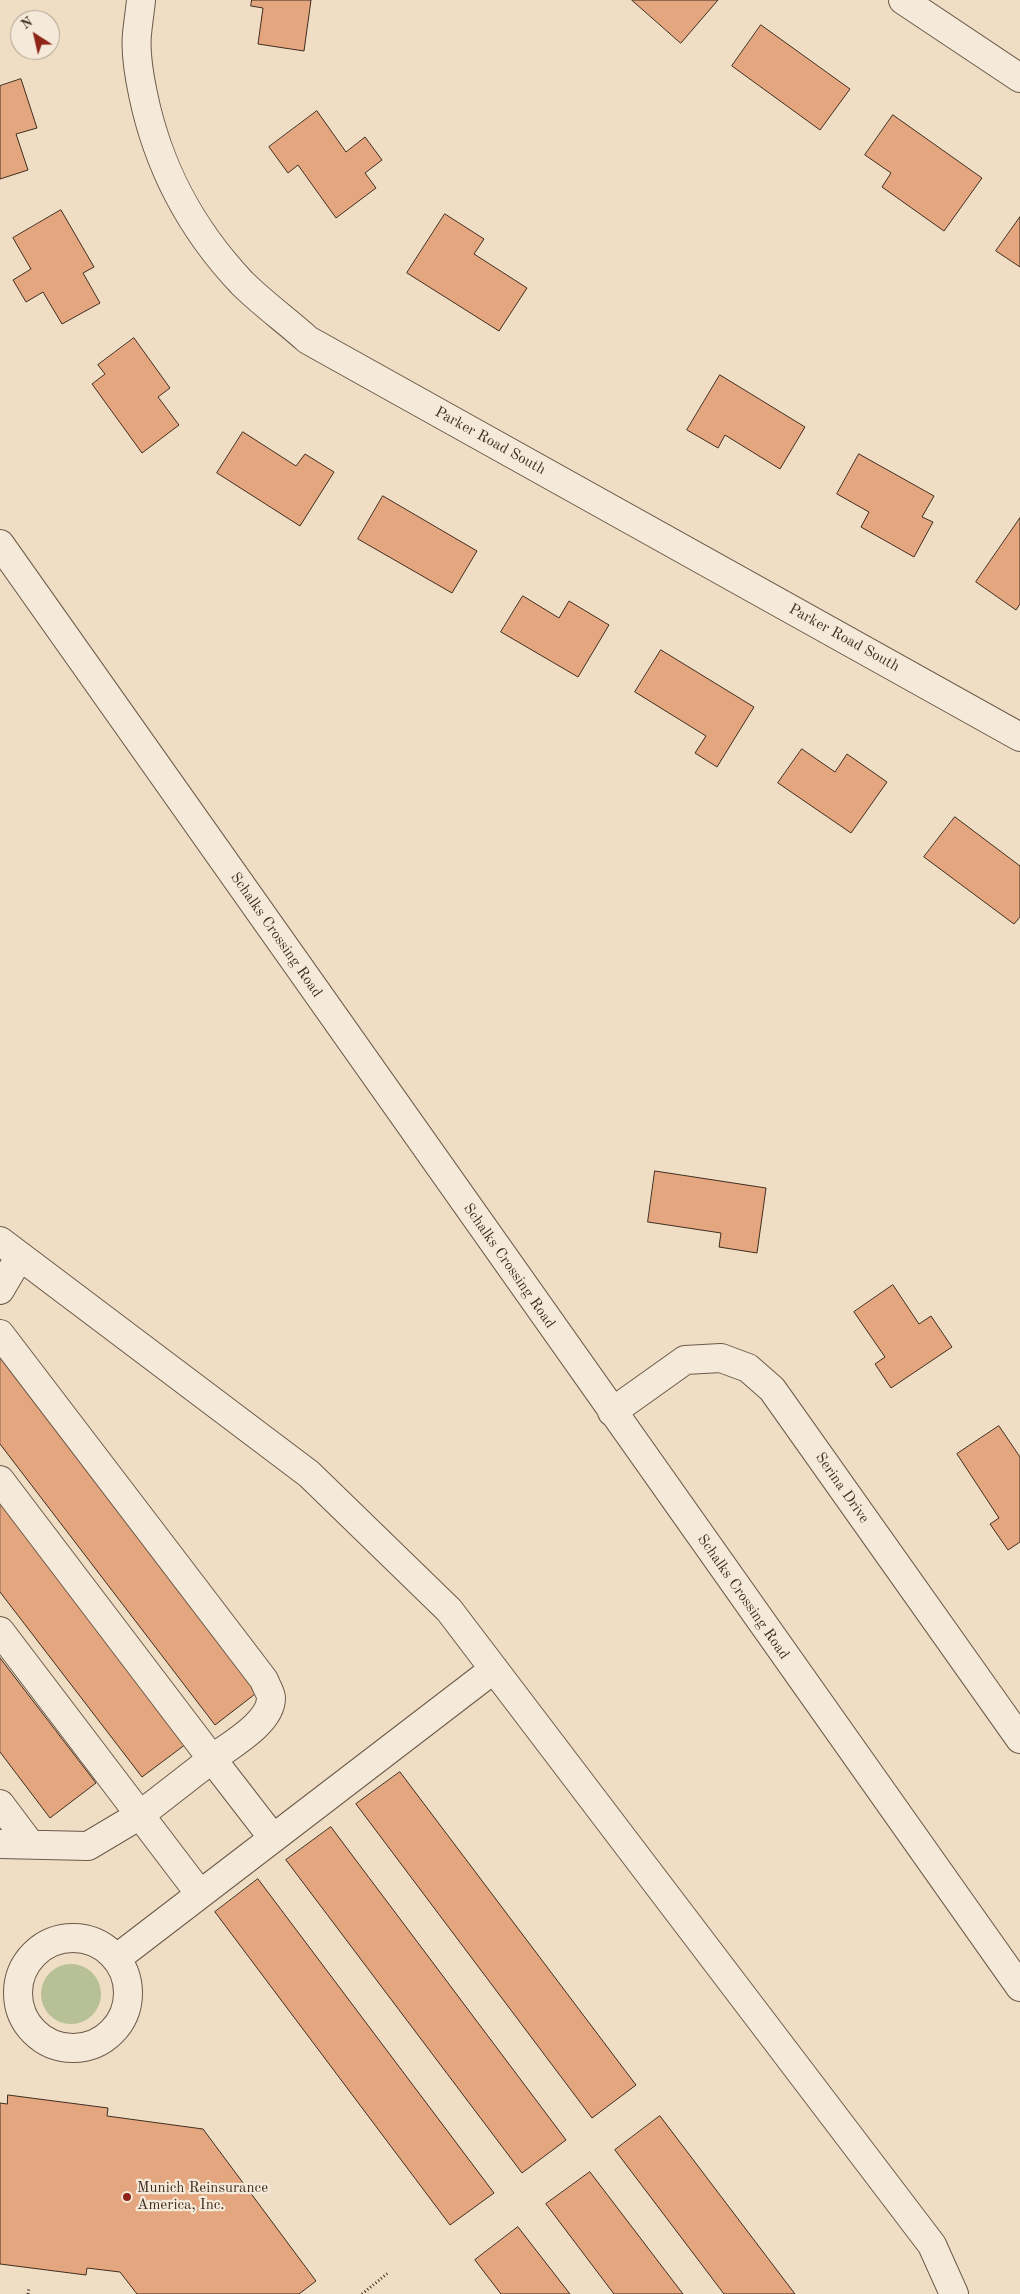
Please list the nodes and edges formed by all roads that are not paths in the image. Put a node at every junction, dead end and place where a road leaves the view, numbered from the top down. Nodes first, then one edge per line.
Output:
1 (142, 0) edge
2 (903, 0) edge
3 (1020, 78) edge
4 (0, 544) edge
5 (1020, 737) edge
6 (10, 1248) edge
7 (0, 1290) edge
8 (0, 1334) edge
9 (612, 1412) junction
10 (0, 1480) edge
11 (0, 1631) edge
12 (494, 1669) junction
13 (1020, 1739) edge
14 (212, 1759) junction
15 (0, 1804) edge
16 (140, 1815) junction
17 (273, 1838) junction
18 (0, 1844) edge
19 (30, 1844) junction
20 (200, 1894) junction
21 (117, 1958) junction
22 (1020, 1987) edge
23 (954, 2294) edge

1 - 5 street, Parker Road South
2 - 3 street
4 - 9 street, Schalks Crossing Road
6 - 7 street
6 - 12 street
8 - 14 street
9 - 13 street, Serina Drive
9 - 22 street, Schalks Crossing Road
10 - 14 street
11 - 16 street
12 - 17 street
12 - 23 street
14 - 16 street
14 - 17 street
15 - 19 street
16 - 19 street
16 - 20 street
17 - 20 street
18 - 19 street
20 - 21 street
21 - 21 street

